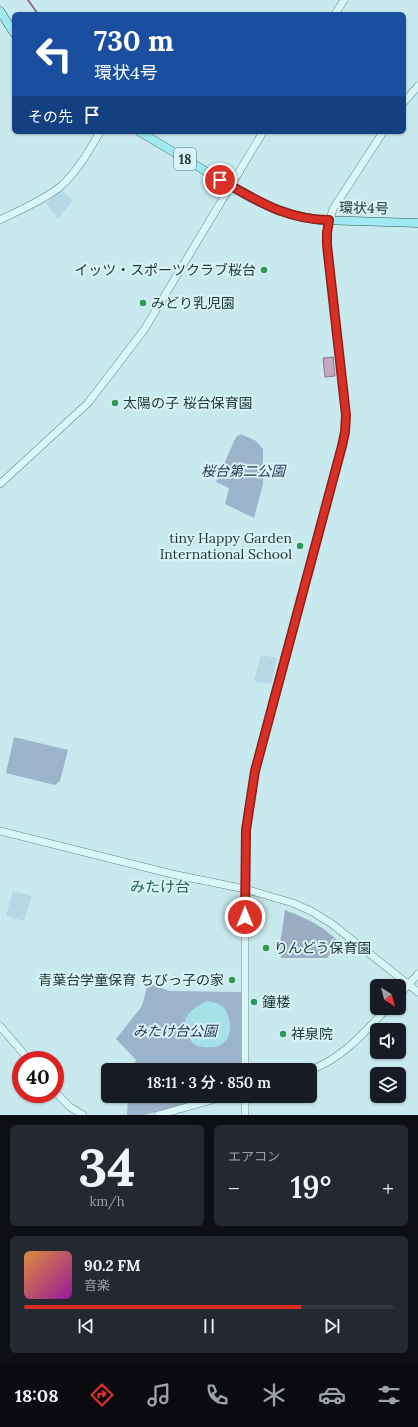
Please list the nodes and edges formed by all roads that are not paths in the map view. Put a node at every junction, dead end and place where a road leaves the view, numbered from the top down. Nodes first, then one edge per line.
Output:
1 (344, 0) edge
2 (0, 11) edge
3 (336, 12) edge
4 (12, 31) edge
5 (418, 86) edge
6 (406, 100) edge
7 (99, 134) edge
8 (143, 134) edge
9 (262, 134) edge
10 (382, 134) edge
11 (230, 185) junction
12 (0, 220) edge
13 (329, 220) junction
14 (418, 223) edge
15 (0, 484) edge
16 (0, 831) edge
17 (244, 889) junction
18 (418, 974) edge
19 (408, 985) junction
20 (418, 992) edge
21 (381, 1015) edge
22 (0, 1026) edge
23 (21, 1051) edge
24 (245, 1063) edge
25 (317, 1067) edge
26 (64, 1102) edge
27 (201, 1103) edge
28 (245, 1103) edge
29 (82, 1115) edge
30 (158, 1115) edge
31 (245, 1115) edge

1 - 3 street
2 - 4 main road
5 - 6 street
7 - 12 street
8 - 11 main road, 環状4号 / 18
9 - 11 street
10 - 13 street
11 - 13 main road, 環状4号 / 18
11 - 15 street
13 - 14 main road, 環状4号 / 18
13 - 17 street
16 - 17 street
17 - 19 street
17 - 24 street
18 - 19 street
19 - 20 street
21 - 25 street
22 - 23 street
26 - 29 street
27 - 30 street
28 - 31 street

